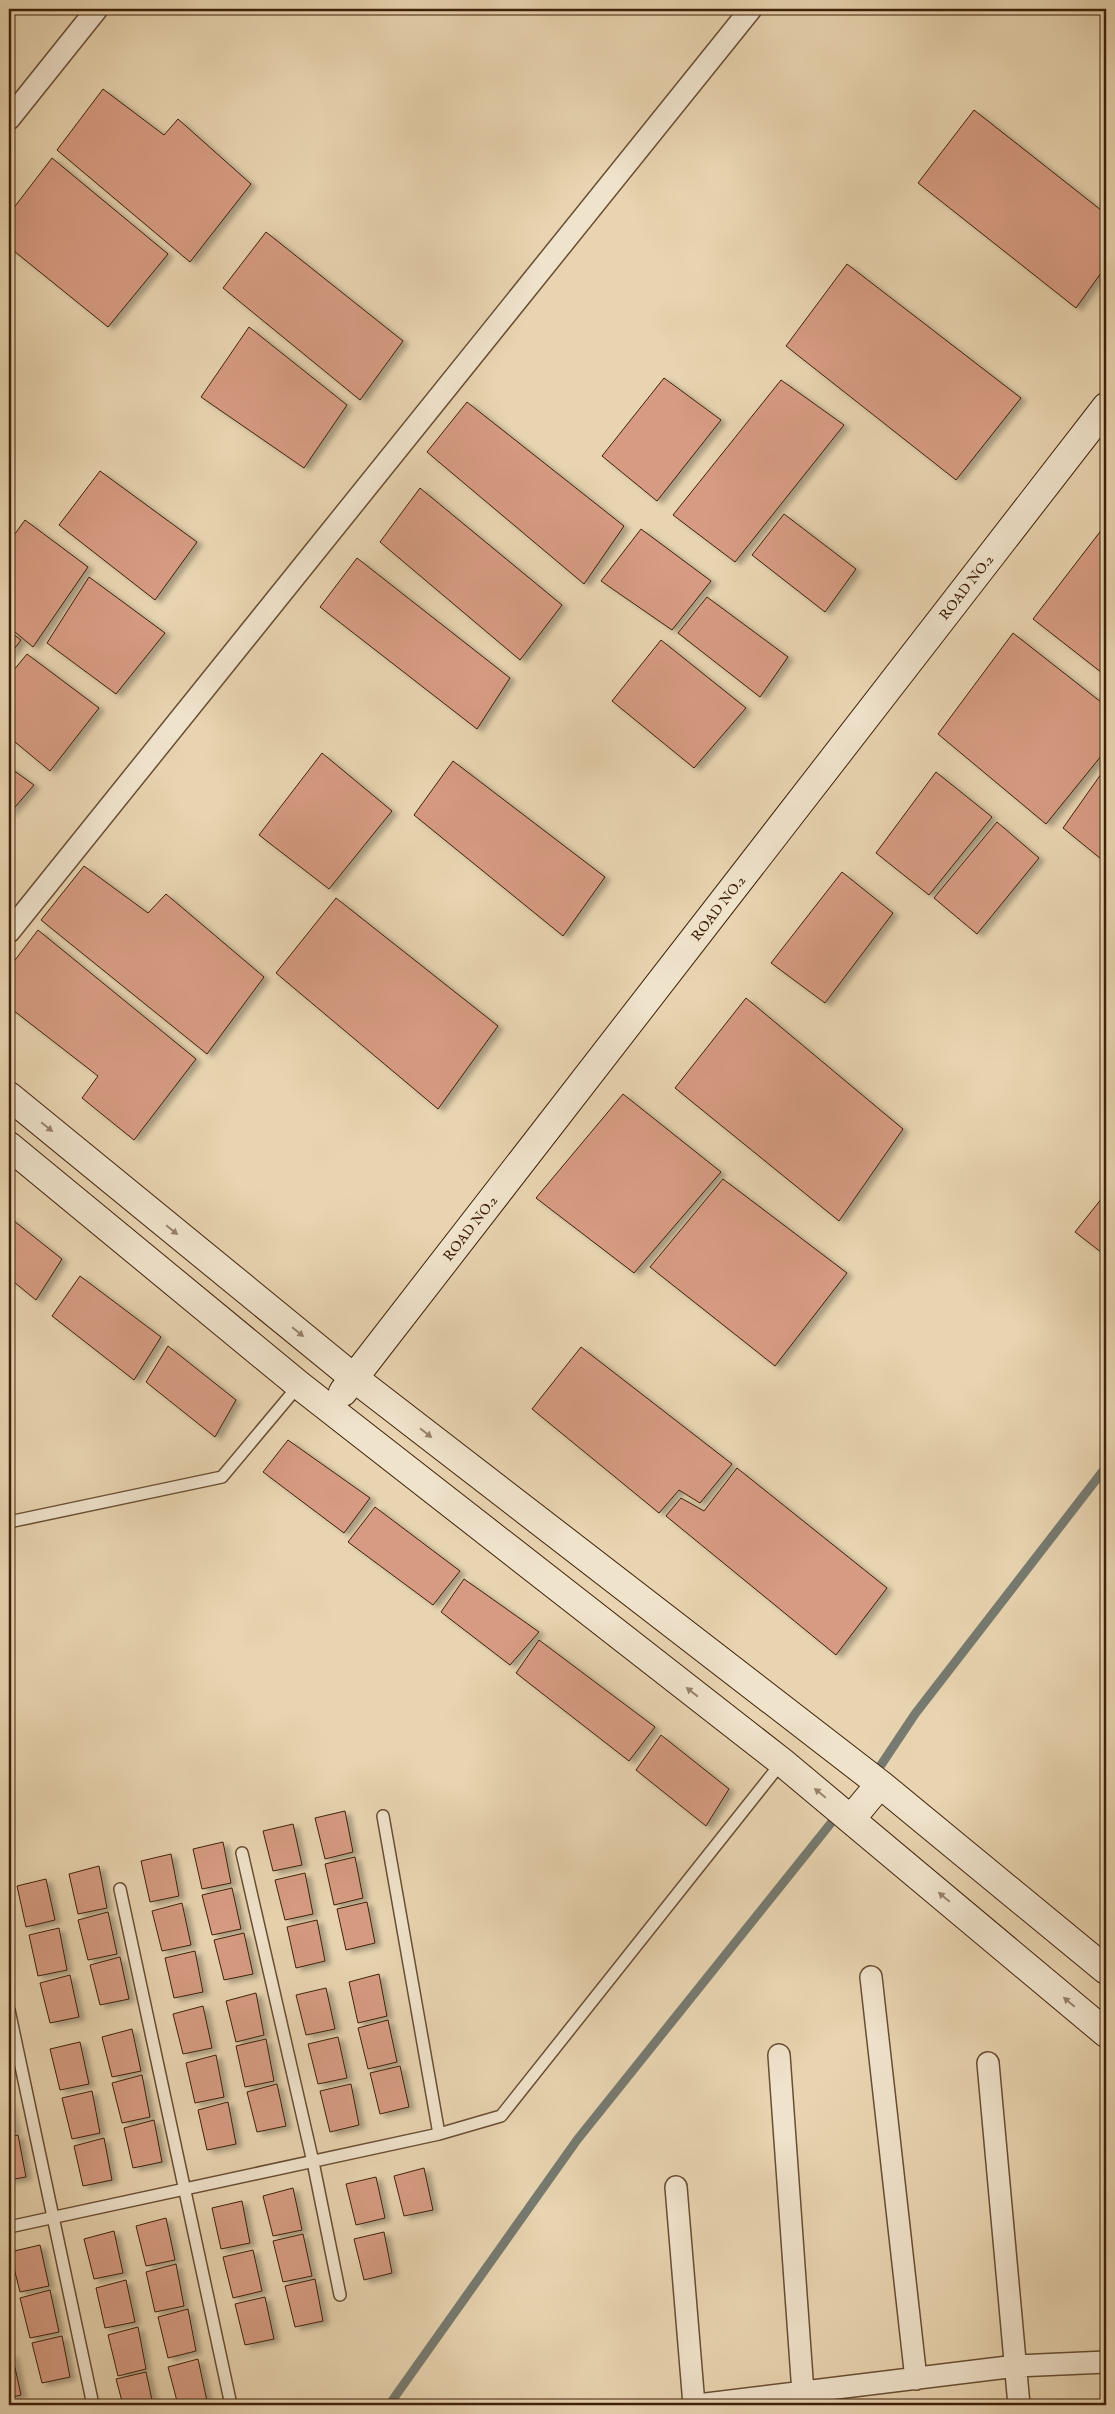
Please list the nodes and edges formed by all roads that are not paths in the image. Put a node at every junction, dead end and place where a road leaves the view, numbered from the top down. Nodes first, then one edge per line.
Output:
1 (97, 9) edge
2 (751, 9) edge
3 (9, 120) edge
4 (1106, 407) edge
5 (9, 932) edge
6 (9, 1096) edge
7 (9, 1146) edge
8 (354, 1378) junction
9 (299, 1385) junction
10 (330, 1408) junction
11 (9, 1522) edge
12 (782, 1762) junction
13 (880, 1784) junction
14 (384, 1816) dead end
15 (851, 1819) junction
16 (242, 1853) dead end
17 (120, 1889) dead end
18 (1106, 1970) edge
19 (871, 1977) dead end
20 (9, 2010) edge
21 (1106, 2033) edge
22 (779, 2055) dead end
23 (988, 2063) dead end
24 (439, 2134) junction
25 (312, 2162) junction
26 (676, 2186) dead end
27 (184, 2188) junction
28 (55, 2218) junction
29 (9, 2227) edge
30 (340, 2294) dead end
31 (1106, 2362) edge
32 (1016, 2366) junction
33 (916, 2379) junction
34 (803, 2393) junction
35 (93, 2405) edge
36 (231, 2405) edge
37 (694, 2405) edge
38 (698, 2405) edge
39 (1020, 2405) edge

1 - 3 street
2 - 5 street
4 - 8 main road, ROAD NO.2
6 -> 8 main road
7 - 9 main road
8 - 10 main road, ROAD NO.2
8 -> 13 main road
9 - 10 main road
9 - 11 lane
12 -> 10 main road
15 -> 12 main road
12 - 24 lane
13 - 15 main road
13 - 18 main road
14 - 24 lane
21 -> 15 main road
16 - 25 lane
17 - 27 lane
19 - 33 street
20 - 28 lane
22 - 34 street
23 - 32 street
24 - 25 lane
25 - 27 lane
25 - 30 lane
26 - 37 street
27 - 28 lane
27 - 36 lane
28 - 29 lane
28 - 35 lane
31 - 32 street
32 - 33 street
32 - 39 street
33 - 34 street
34 - 38 street

